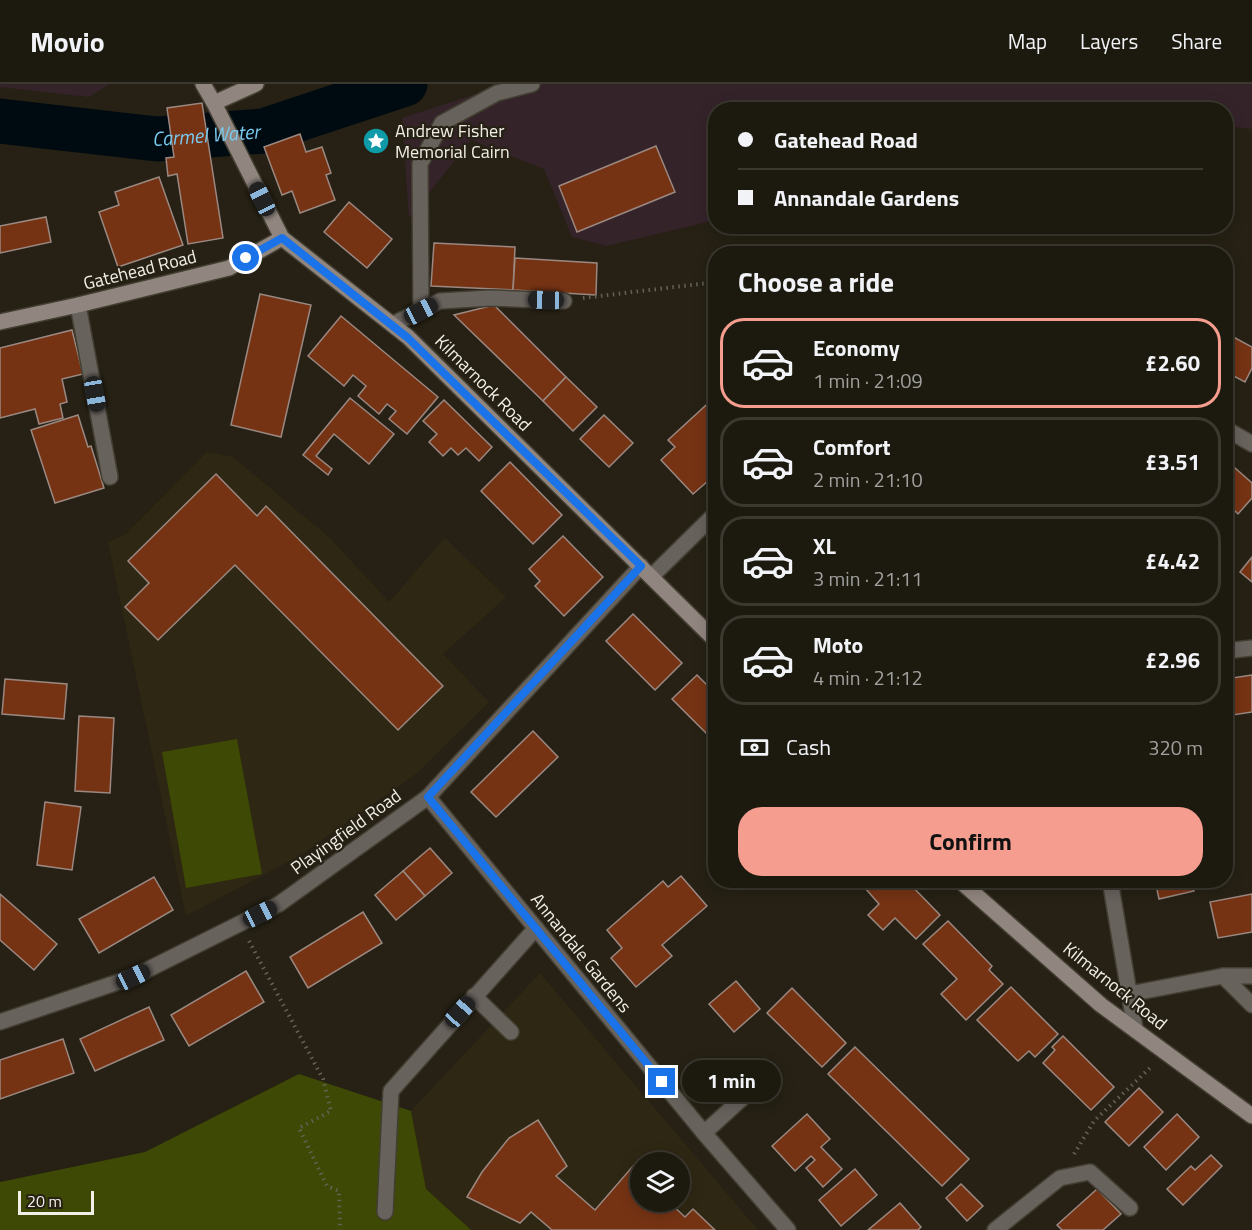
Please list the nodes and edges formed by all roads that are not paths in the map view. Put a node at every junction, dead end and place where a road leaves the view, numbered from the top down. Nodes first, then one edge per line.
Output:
1 (203, 84) edge
2 (256, 84) edge
3 (532, 84) edge
4 (214, 103) junction
5 (282, 238) junction
6 (564, 300) road end
7 (78, 305) junction
8 (421, 311) junction
9 (0, 322) edge
10 (393, 324) junction
11 (1233, 433) edge
12 (1252, 444) edge
13 (110, 477) dead end
14 (708, 520) edge
15 (646, 571) junction
16 (708, 633) edge
17 (1252, 648) edge
18 (1233, 650) edge
19 (428, 797) junction
20 (968, 888) edge
21 (1111, 888) edge
22 (536, 928) junction
23 (1223, 976) junction
24 (1252, 976) edge
25 (1129, 994) junction
26 (474, 996) junction
27 (1252, 1005) edge
28 (0, 1022) edge
29 (1135, 1028) junction
30 (512, 1032) dead end
31 (759, 1083) dead end
32 (1252, 1116) edge
33 (704, 1133) junction
34 (1130, 1208) dead end
35 (384, 1212) dead end
36 (788, 1230) edge
37 (995, 1230) edge

1 - 4 main road, Kilmarnock Road
2 - 4 main road
3 - 8 street
4 - 5 main road, Kilmarnock Road
5 - 7 main road, Gatehead Road
5 - 10 main road, Kilmarnock Road
6 - 8 street
7 - 9 main road, Gatehead Road
7 - 13 street
8 - 10 street
10 - 15 main road, Kilmarnock Road
11 - 12 street
14 - 15 street, Playingfield Road
15 - 16 main road, Kilmarnock Road
15 - 19 street, Playingfield Road
17 - 18 street
19 - 22 street, Annandale Gardens
19 - 28 street, Playingfield Road
20 - 29 main road, Kilmarnock Road
21 - 25 street
22 - 26 street
22 - 33 street, Annandale Gardens
23 - 24 street
23 - 25 street
23 - 27 street
25 - 29 street
26 - 30 street
26 - 35 street
29 - 32 main road, Kilmarnock Road
31 - 33 street
33 - 36 street, Annandale Gardens
34 - 37 street

